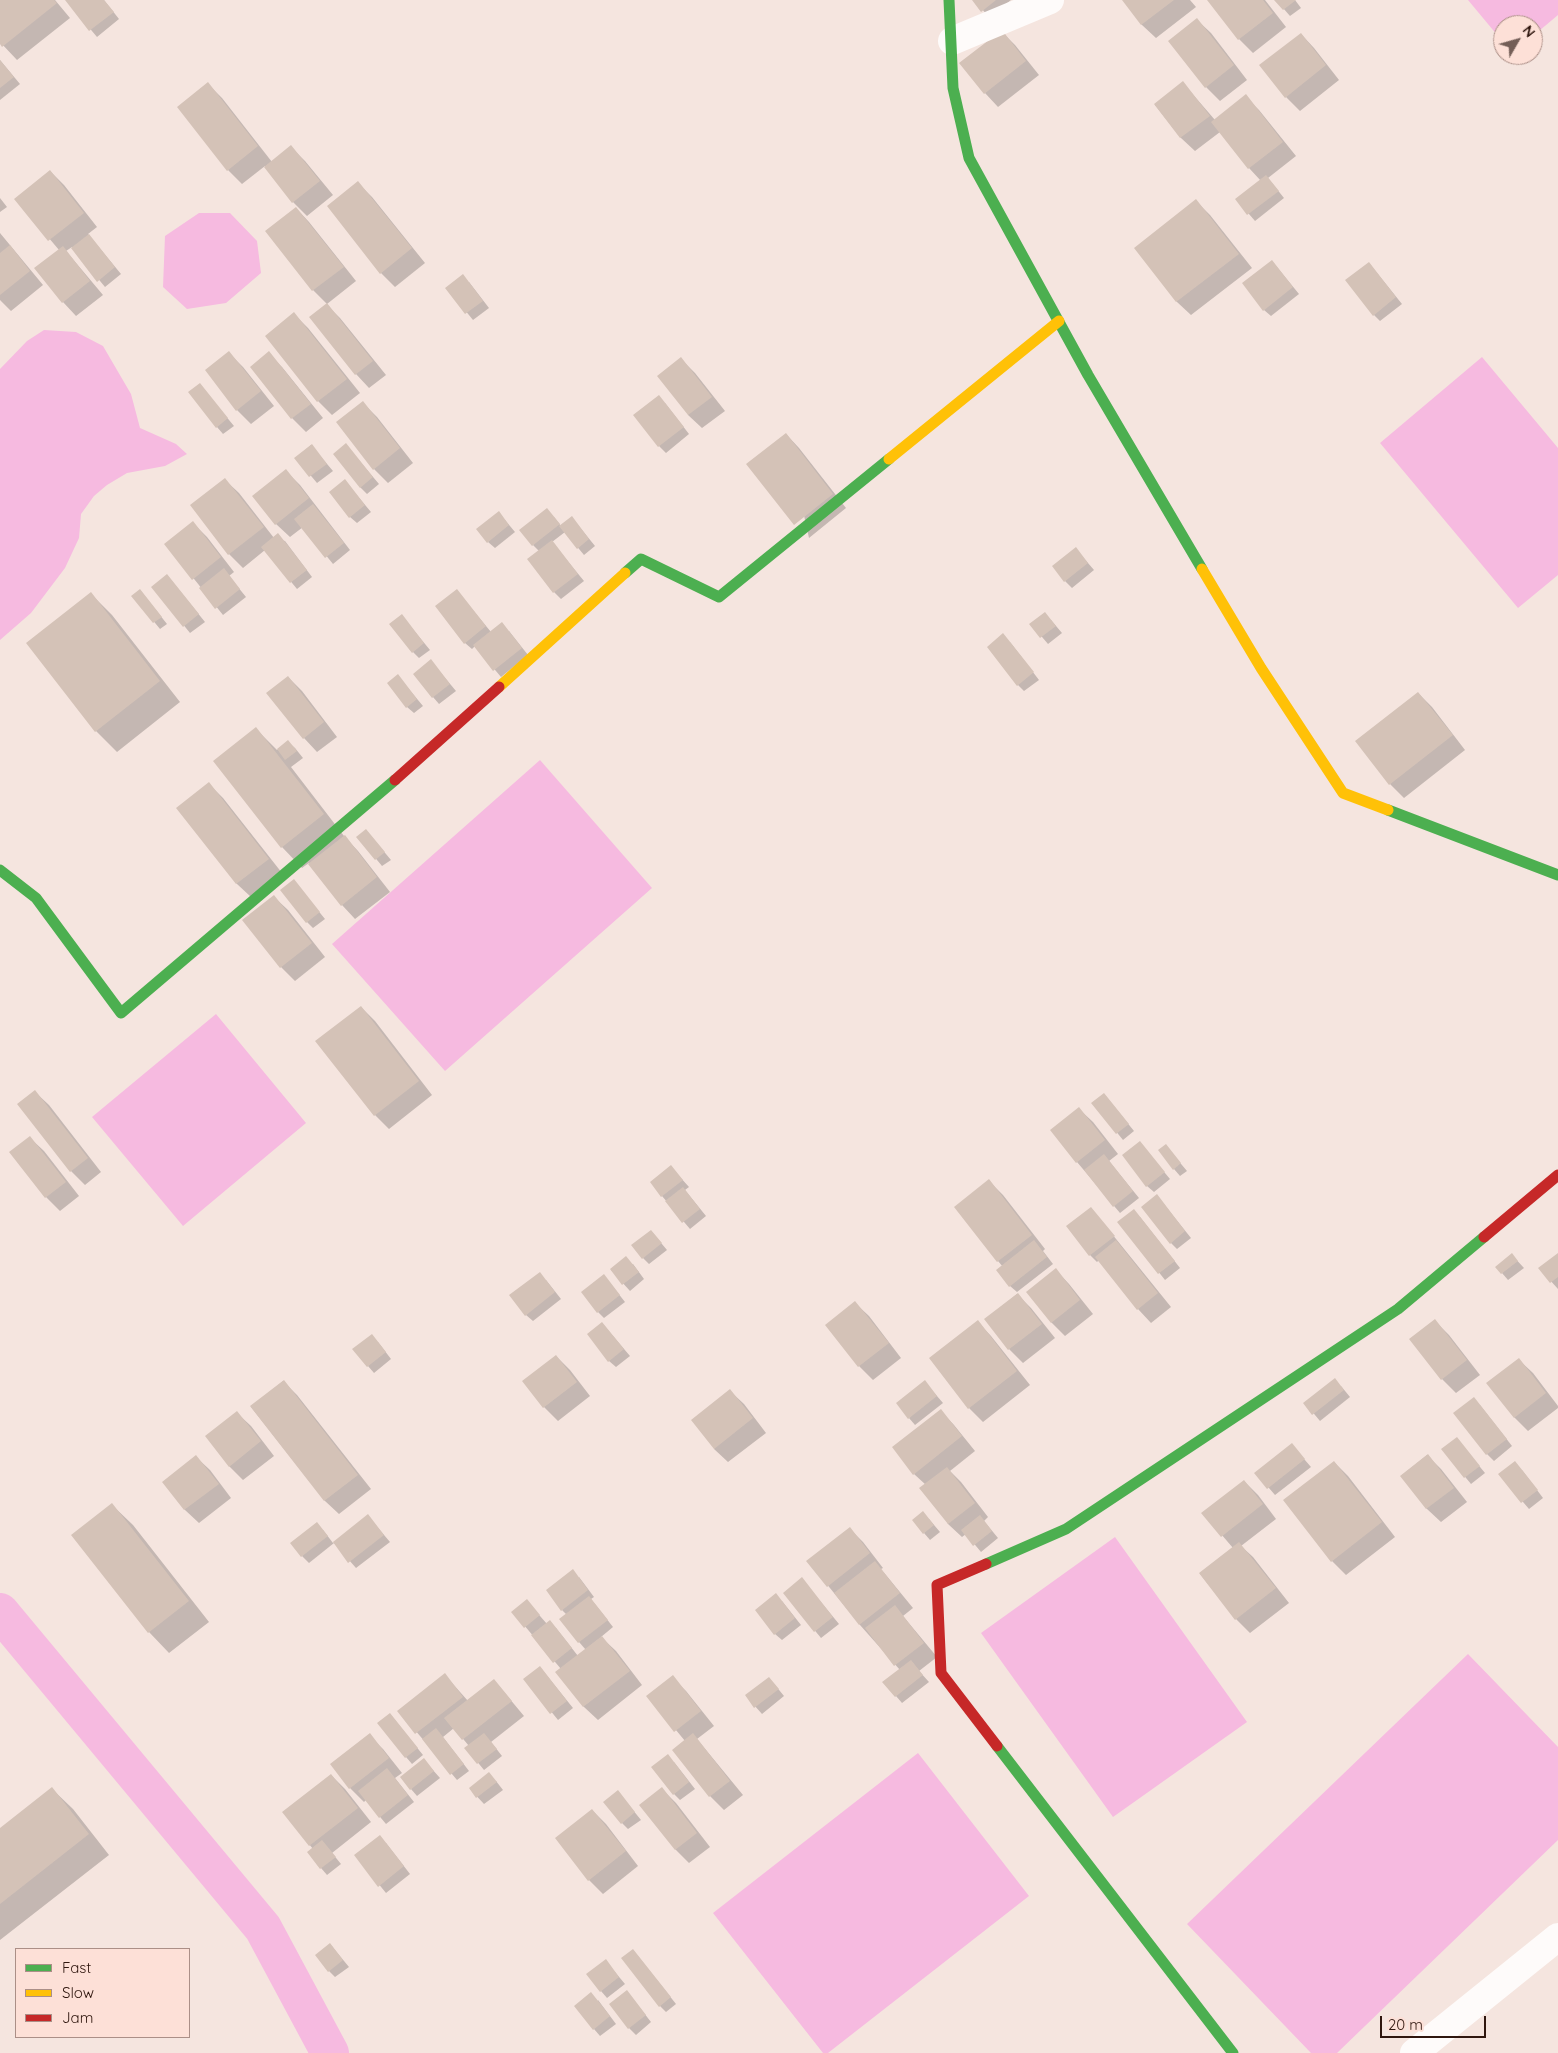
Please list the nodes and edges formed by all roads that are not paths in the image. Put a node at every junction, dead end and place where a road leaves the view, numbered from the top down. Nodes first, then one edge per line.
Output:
1 (949, 0) edge
2 (1050, 0) edge
3 (952, 40) junction
4 (1058, 321) junction
5 (0, 870) edge
6 (1558, 875) edge
7 (1558, 1175) edge
8 (1558, 1937) edge
9 (1233, 2053) edge
10 (1414, 2053) edge

1 - 3 street
2 - 3 street
3 - 4 street
4 - 5 street
4 - 6 street
7 - 9 street
8 - 10 street

